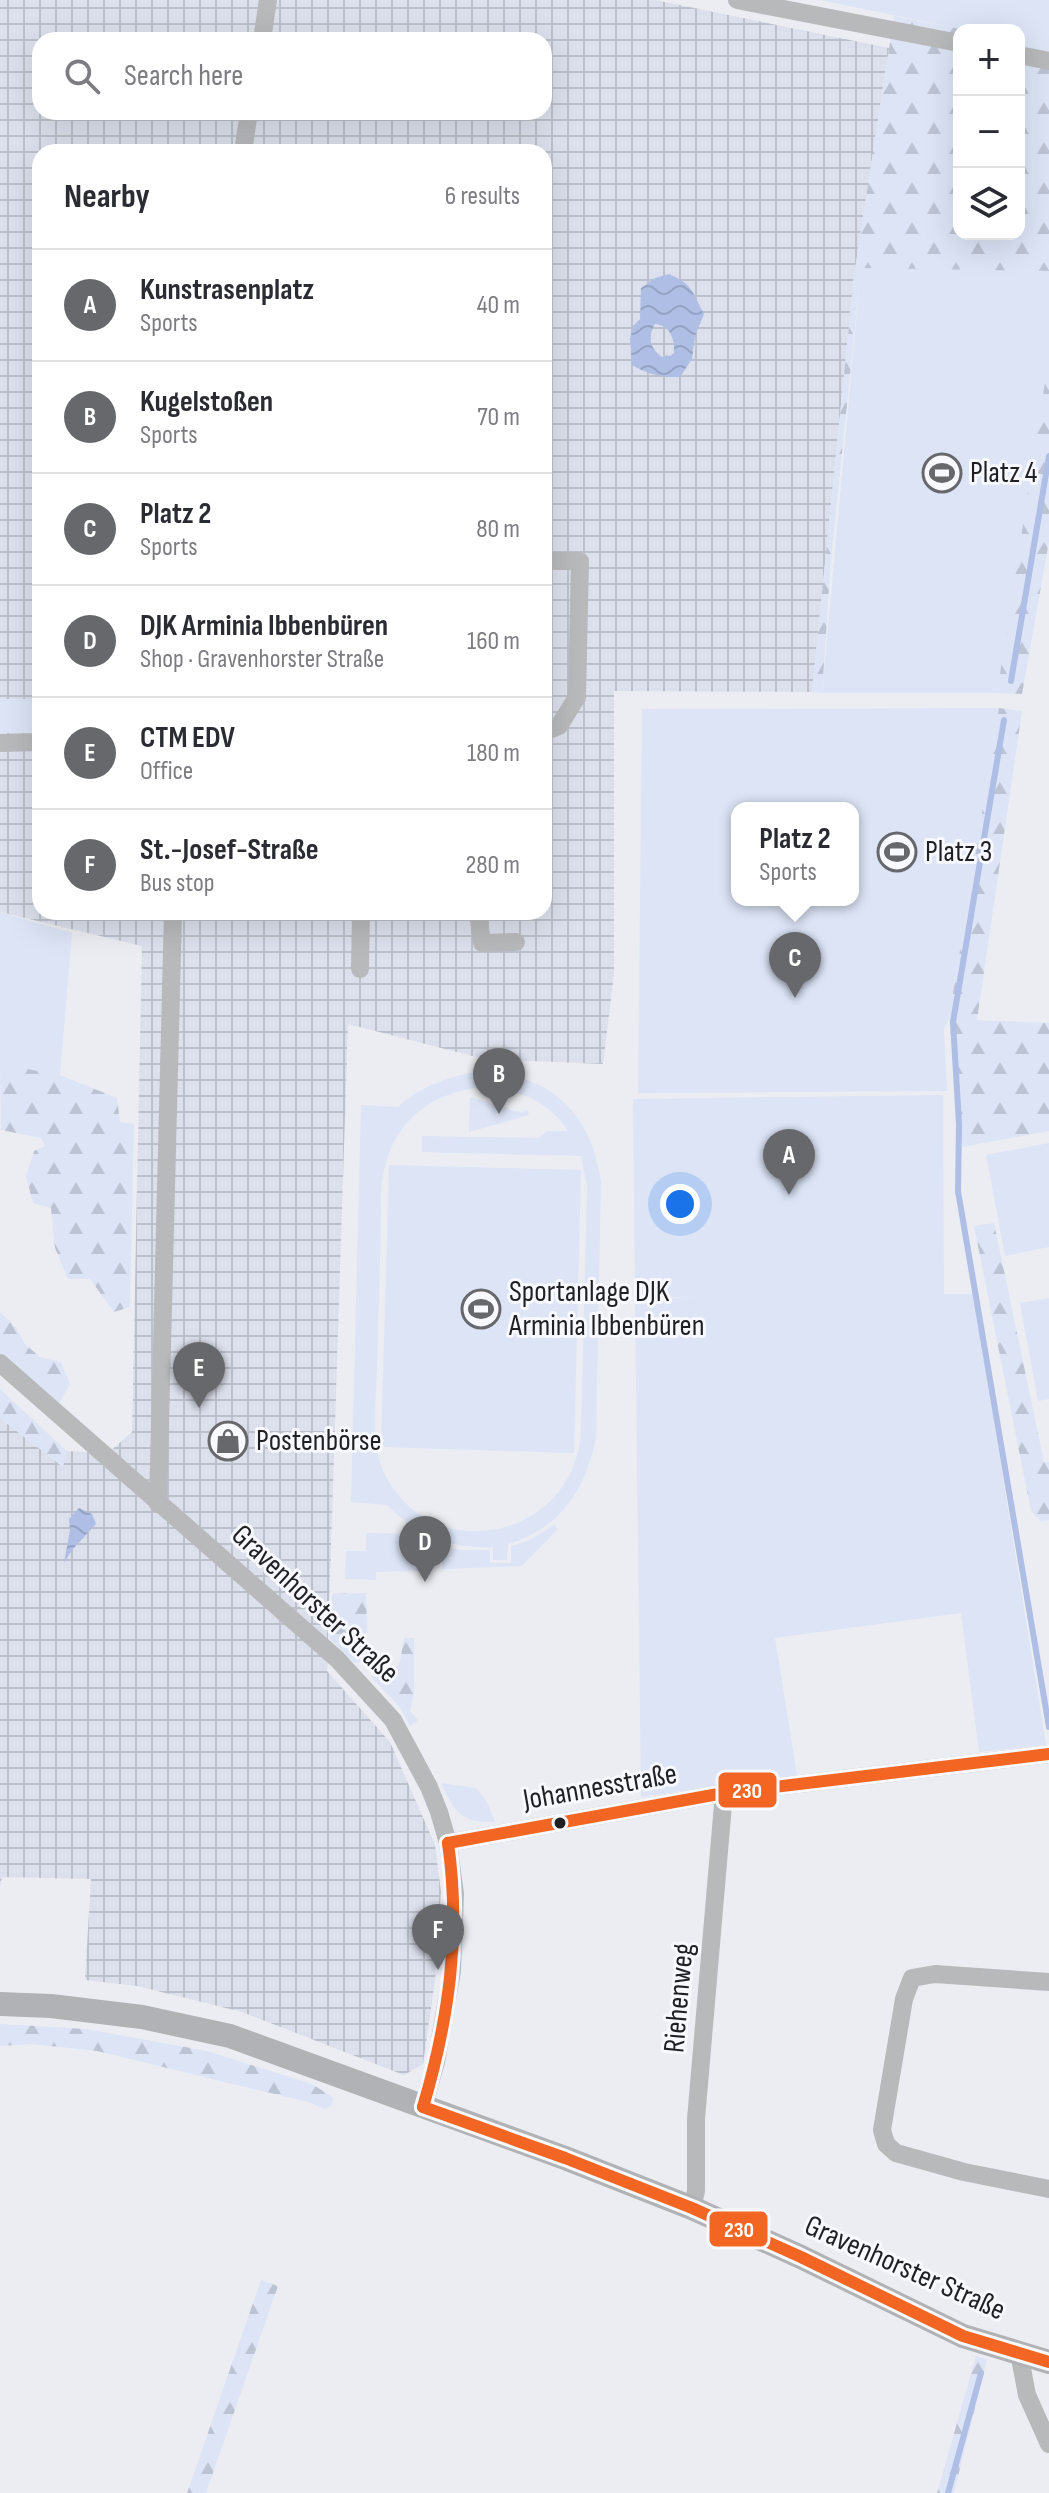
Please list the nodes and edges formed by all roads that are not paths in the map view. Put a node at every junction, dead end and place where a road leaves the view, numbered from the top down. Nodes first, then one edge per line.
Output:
1 (268, 0) edge
2 (737, 0) edge
3 (263, 32) edge
4 (953, 42) edge
5 (1025, 56) edge
6 (1049, 61) edge
7 (248, 120) edge
8 (244, 144) edge
9 (552, 561) edge
10 (552, 729) edge
11 (32, 742) edge
12 (0, 743) edge
13 (173, 920) edge
14 (361, 920) edge
15 (479, 920) edge
16 (516, 942) dead end
17 (360, 969) dead end
18 (0, 1363) edge
19 (158, 1504) junction
20 (1049, 1754) edge
21 (724, 1793) junction
22 (448, 1843) junction
23 (1049, 1982) edge
24 (0, 2004) edge
25 (423, 2107) junction
26 (1049, 2189) edge
27 (692, 2208) junction
28 (1019, 2353) junction
29 (1049, 2362) edge
30 (1049, 2444) edge

1 - 3 street
2 - 4 street
5 - 6 street
7 - 8 street
9 - 10 street
11 - 12 street
13 - 19 street
14 - 17 street
15 - 16 street
18 - 19 street, Gravenhorster Straße
19 - 22 street, Gravenhorster Straße
20 - 21 street, Johannesstraße
21 - 22 street, Johannesstraße
21 - 27 street, Riehenweg
22 - 25 street, Gravenhorster Straße
23 - 26 street
24 - 25 main road, Gravenhorster Straße
25 - 27 main road, Gravenhorster Straße
27 - 28 main road, Gravenhorster Straße
28 - 29 main road, Gravenhorster Straße
28 - 30 street

